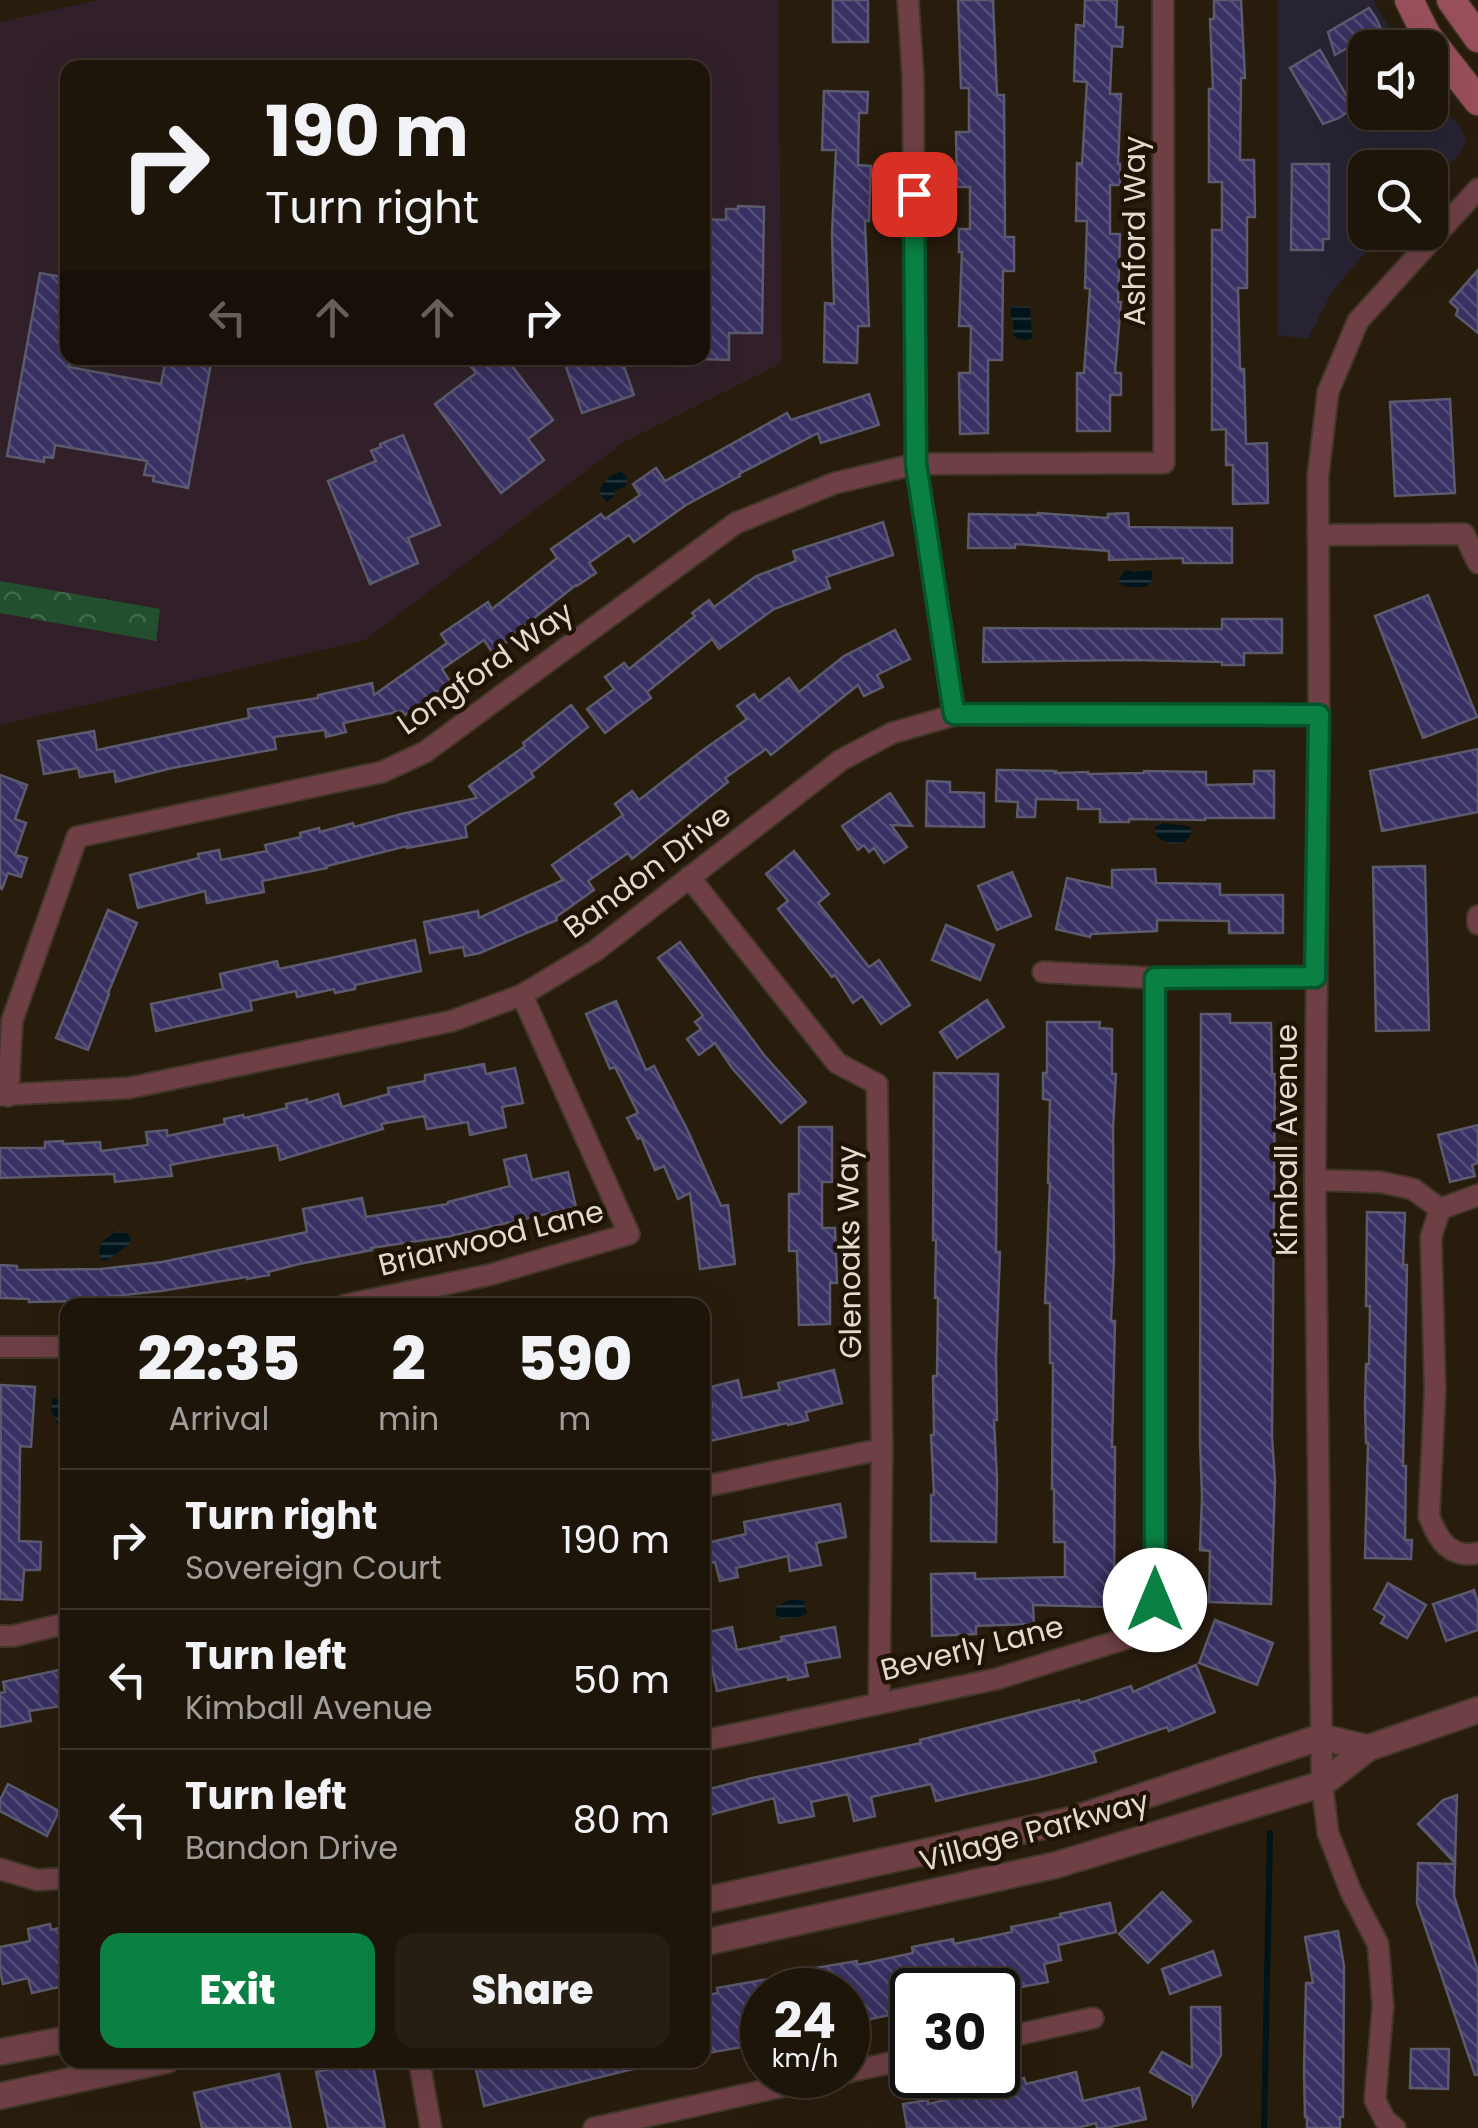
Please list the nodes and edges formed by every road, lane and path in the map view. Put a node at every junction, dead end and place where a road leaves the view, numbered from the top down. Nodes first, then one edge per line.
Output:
1 (908, 0) edge
2 (1163, 0) edge
3 (1409, 0) edge
4 (1451, 0) edge
5 (1478, 38) edge
6 (1478, 101) edge
7 (1478, 189) edge
8 (1164, 462) joint
9 (916, 464) junction
10 (1318, 536) junction
11 (1478, 563) edge
12 (954, 714) junction
13 (1319, 715) junction
14 (689, 877) junction
15 (1478, 916) edge
16 (1478, 924) edge
17 (1043, 972) dead end
18 (1315, 977) junction
19 (1155, 978) junction
20 (522, 995) junction
21 (4, 1095) edge
22 (1315, 1180) junction
23 (1478, 1196) edge
24 (1440, 1209) junction
25 (379, 1298) edge
26 (0, 1347) edge
27 (60, 1347) edge
28 (882, 1449) junction
29 (710, 1485) edge
30 (1478, 1553) edge
31 (60, 1625) edge
32 (0, 1636) edge
33 (879, 1702) junction
34 (1478, 1710) edge
35 (1321, 1737) junction
36 (710, 1738) edge
37 (1368, 1748) junction
38 (1322, 1784) junction
39 (0, 1869) edge
40 (60, 1878) edge
41 (710, 1899) edge
42 (710, 1941) edge
43 (1093, 2018) dead end
44 (1020, 2034) edge
45 (60, 2040) edge
46 (0, 2052) edge
47 (130, 2068) edge
48 (420, 2068) edge
49 (0, 2096) edge
50 (740, 2096) edge
51 (431, 2128) edge
52 (594, 2128) edge
53 (1395, 2128) edge

1 - 9 street
2 - 8 street, Ashford Way
3 - 6 main road
4 - 5 main road
7 - 10 street, Kimball Avenue
8 - 9 street, Longford Way
9 - 12 street
9 - 21 street, Longford Way
10 - 11 street
10 - 13 street, Kimball Avenue
12 - 13 street, Bandon Drive
12 - 14 street, Bandon Drive
13 - 18 street, Kimball Avenue
14 - 20 street, Bandon Drive
14 - 28 street, Glenoaks Way
15 - 16 street
17 - 19 street
18 - 19 street
18 - 22 street, Kimball Avenue
19 - 33 street, Beverly Lane
20 - 21 street, Bandon Drive
20 - 25 street, Briarwood Lane
22 - 24 street
22 - 35 street, Kimball Avenue
23 - 24 street
24 - 30 street
26 - 27 street
28 - 29 street
28 - 33 street, Glenoaks Way
31 - 32 street
33 - 36 street, Beverly Lane
34 - 37 street, Village Parkway
35 - 37 street
35 - 38 street, Kimball Avenue
35 - 41 street, Village Parkway
37 - 38 street, Village Parkway
38 - 42 street, Village Parkway
38 - 53 street, Kimball Avenue
39 - 40 street
43 - 44 street
45 - 46 street
47 - 49 street
48 - 51 street
50 - 52 street

